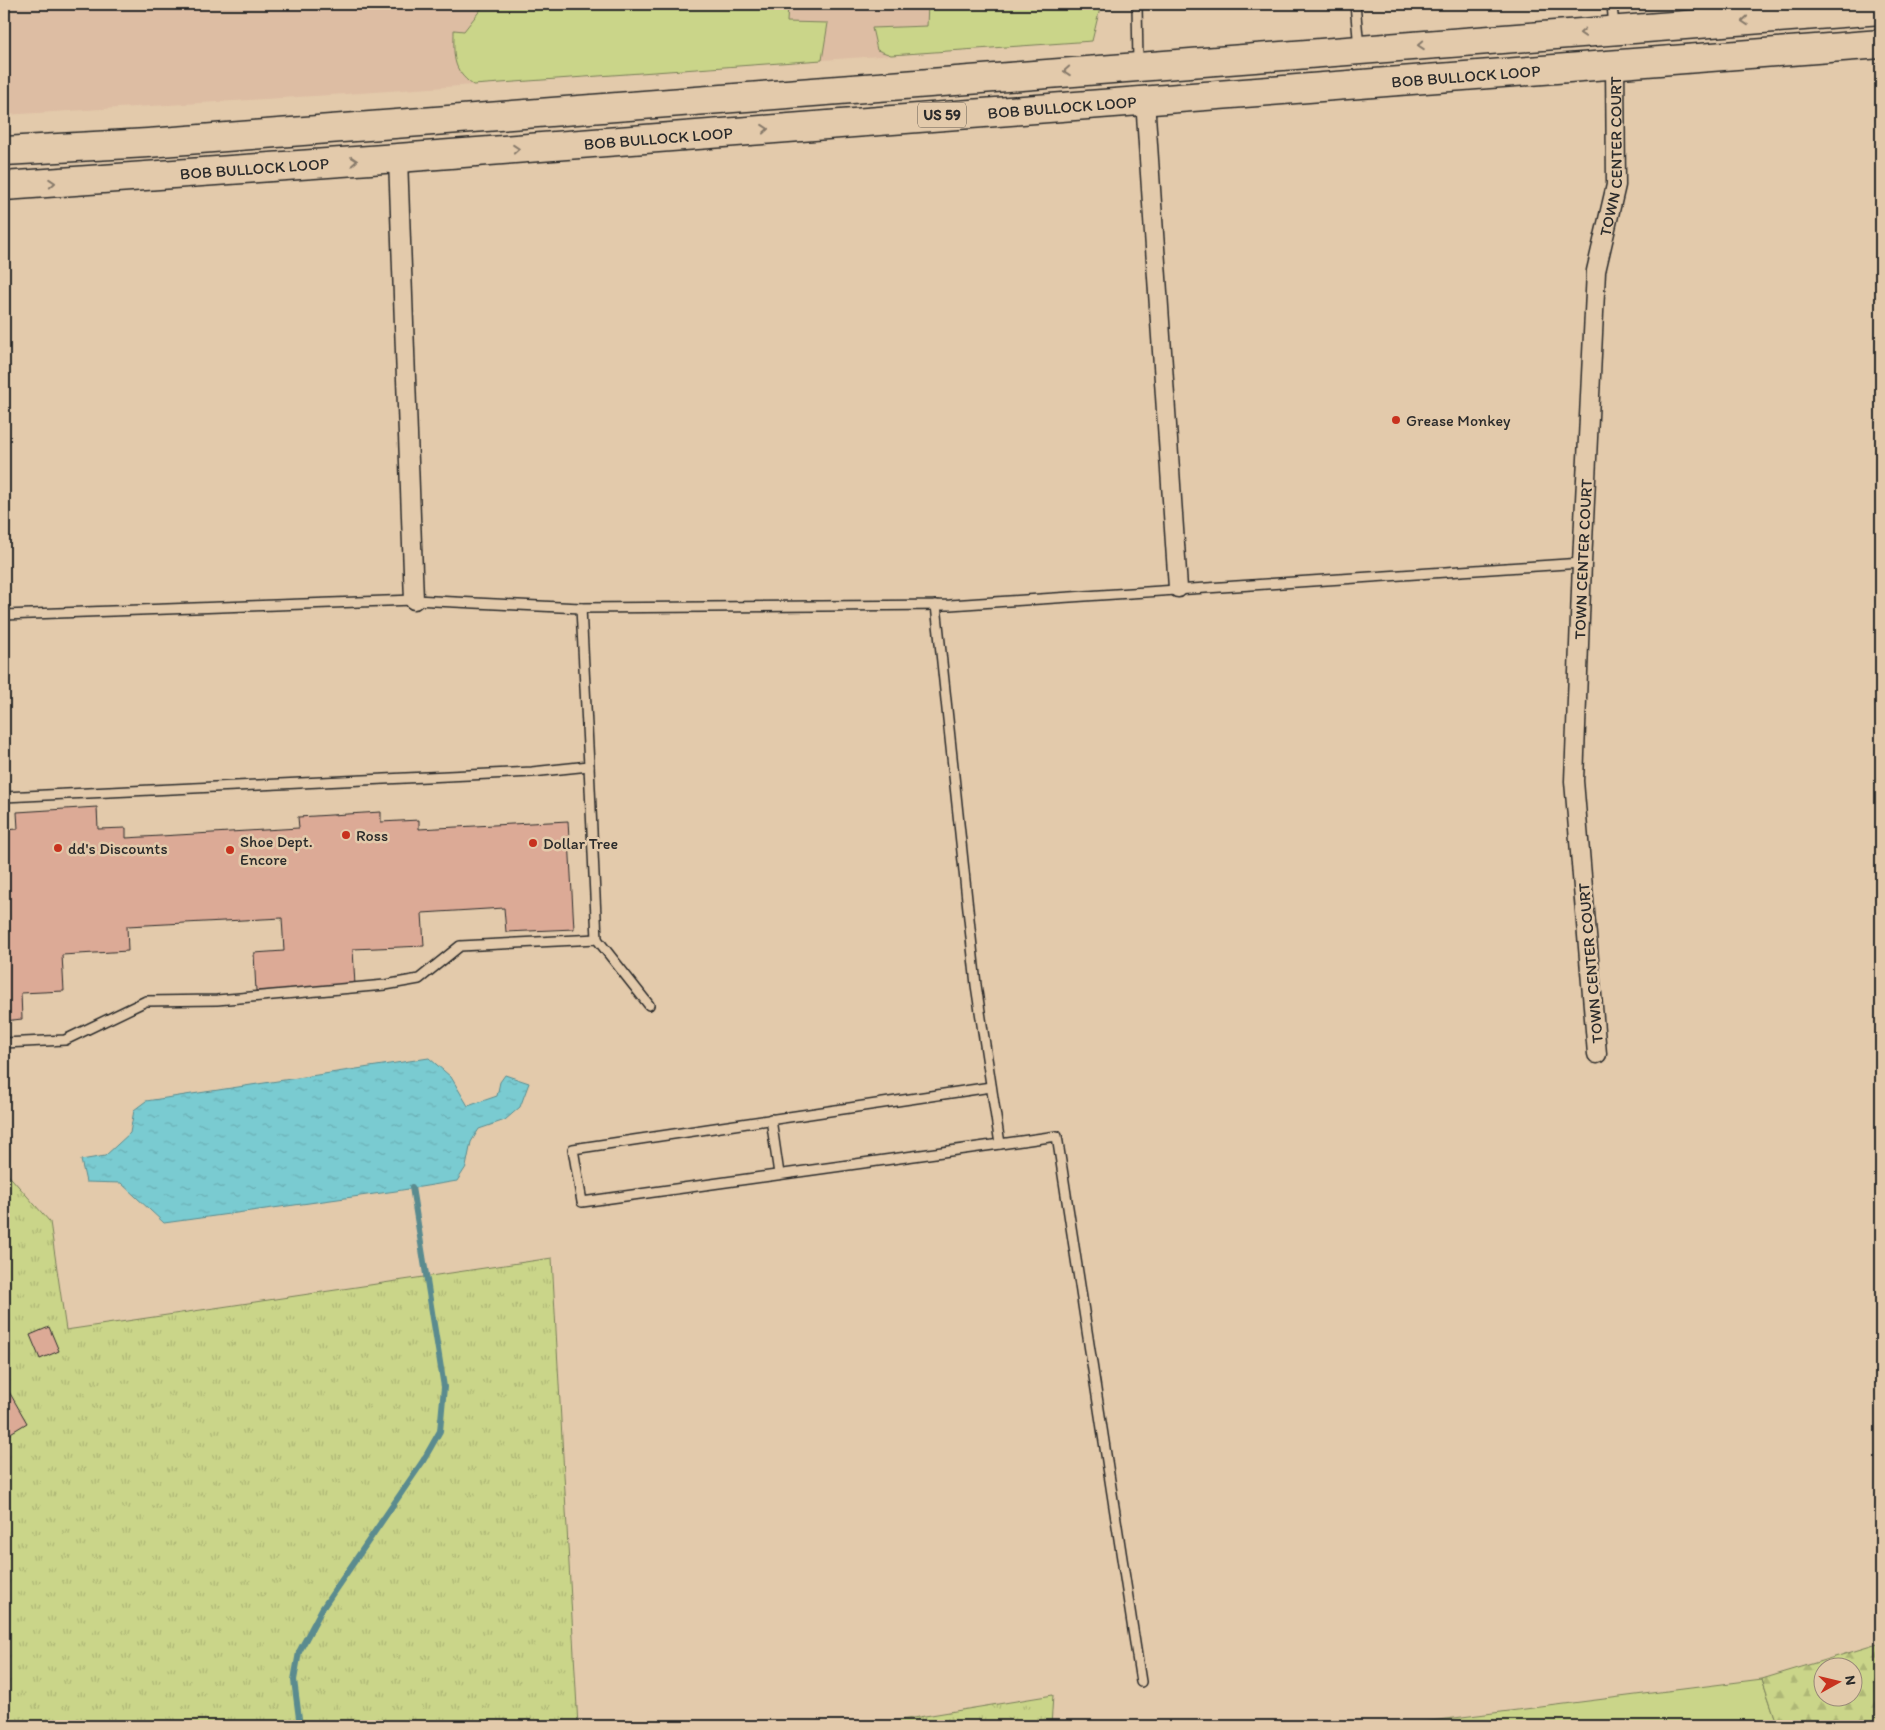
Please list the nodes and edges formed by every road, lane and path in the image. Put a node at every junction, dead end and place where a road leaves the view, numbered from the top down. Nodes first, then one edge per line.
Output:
1 (1137, 4) edge
2 (1355, 4) edge
3 (1612, 4) edge
4 (1881, 10) edge
5 (1881, 27) edge
6 (1614, 31) junction
7 (1881, 44) edge
8 (1359, 50) junction
9 (1304, 54) junction
10 (1749, 54) junction
11 (1615, 64) junction
12 (1138, 66) junction
13 (1145, 100) junction
14 (956, 114) junction
15 (4, 151) edge
16 (398, 158) junction
17 (4, 186) edge
18 (1582, 563) junction
19 (1178, 588) junction
20 (414, 600) junction
21 (936, 605) junction
22 (581, 608) junction
23 (4, 615) edge
24 (589, 766) junction
25 (4, 797) edge
26 (597, 939) junction
27 (649, 1005) dead end
28 (4, 1043) edge
29 (1597, 1054) dead end
30 (991, 1087) junction
31 (771, 1119) junction
32 (1000, 1144) junction
33 (779, 1174) junction
34 (1141, 1682) dead end

1 - 12 lane
2 - 8 lane
3 - 6 lane
4 -> 6 highway, BOB BULLOCK LOOP / US 59
5 - 10 highway
6 -> 8 highway, BOB BULLOCK LOOP / US 59
7 - 10 highway, BOB BULLOCK LOOP / US 59
8 - 9 highway, BOB BULLOCK LOOP / US 59
9 - 12 highway, BOB BULLOCK LOOP / US 59
9 - 13 highway
10 - 11 highway, BOB BULLOCK LOOP / US 59
11 - 13 highway, BOB BULLOCK LOOP / US 59
11 - 18 street, TOWN CENTER COURT
12 - 14 highway
12 -> 15 highway, BOB BULLOCK LOOP / US 59
13 - 14 highway, BOB BULLOCK LOOP / US 59
13 - 19 street
16 -> 14 highway, BOB BULLOCK LOOP / US 59
17 -> 16 highway, BOB BULLOCK LOOP / US 59
16 - 20 street
18 - 19 lane
18 - 29 street, TOWN CENTER COURT
19 - 21 lane
20 - 22 lane
20 - 23 lane
21 - 22 lane
21 - 30 lane
22 - 24 lane
24 - 25 lane
24 - 26 lane
26 - 27 lane
26 - 28 lane
30 - 31 lane
30 - 32 lane
31 - 33 lane
31 - 33 lane
32 - 33 lane
32 - 34 lane

